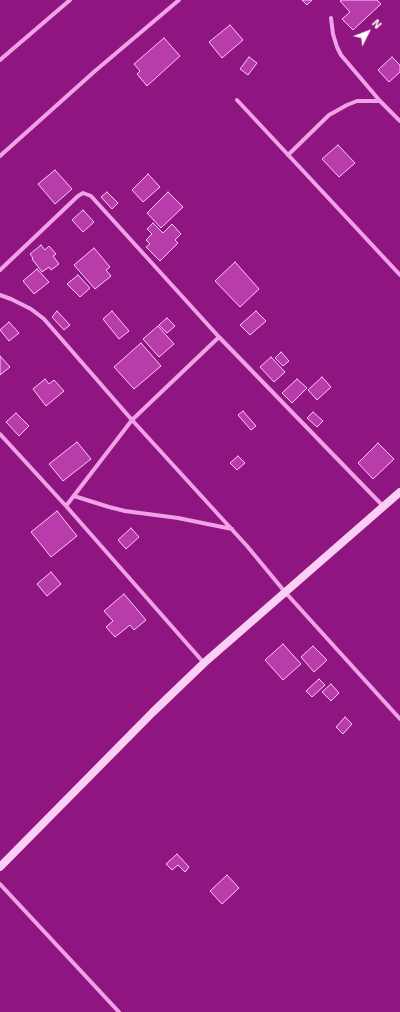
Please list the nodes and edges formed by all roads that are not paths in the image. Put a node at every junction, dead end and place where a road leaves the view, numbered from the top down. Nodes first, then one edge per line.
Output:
1 (70, 0) edge
2 (179, 0) edge
3 (331, 18) dead end
4 (0, 60) edge
5 (237, 100) dead end
6 (380, 101) junction
7 (400, 121) edge
8 (288, 155) junction
9 (0, 156) edge
10 (0, 270) edge
11 (400, 275) edge
12 (0, 295) edge
13 (220, 337) junction
14 (132, 420) junction
15 (0, 434) edge
16 (400, 492) edge
17 (74, 496) junction
18 (66, 506) junction
19 (384, 506) junction
20 (232, 529) junction
21 (285, 592) junction
22 (204, 663) junction
23 (400, 719) edge
24 (0, 867) edge
25 (0, 884) edge
26 (119, 1012) edge

1 - 4 street
2 - 9 street
3 - 6 street
5 - 8 street
6 - 7 street
6 - 8 street
8 - 11 street
10 - 13 street
12 - 14 street
13 - 14 street
13 - 19 street
14 - 17 street
14 - 20 street
15 - 18 street
16 - 19 main road
17 - 18 street
17 - 20 street
18 - 22 street
19 - 21 main road
20 - 21 street
21 - 22 main road
21 - 23 street
22 - 24 main road
25 - 26 street

